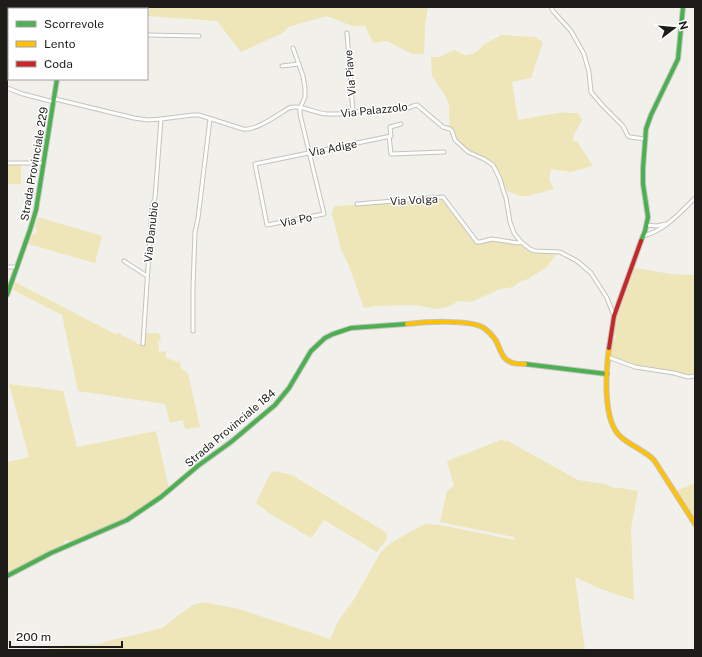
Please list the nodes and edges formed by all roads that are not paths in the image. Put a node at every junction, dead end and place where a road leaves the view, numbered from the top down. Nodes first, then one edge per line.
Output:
1 (551, 7) edge
2 (684, 7) edge
3 (347, 33) dead end
4 (148, 35) edge
5 (199, 36) dead end
6 (293, 48) dead end
7 (299, 64) junction
8 (282, 66) dead end
9 (57, 80) edge
10 (7, 88) edge
11 (54, 100) junction
12 (300, 108) junction
13 (353, 112) junction
14 (161, 119) junction
15 (210, 119) junction
16 (401, 124) dead end
17 (389, 136) junction
18 (645, 139) junction
19 (309, 152) junction
20 (444, 152) dead end
21 (7, 163) edge
22 (44, 163) junction
23 (695, 198) edge
24 (357, 204) dead end
25 (668, 223) junction
26 (647, 225) junction
27 (267, 226) joint
28 (643, 236) junction
29 (521, 242) junction
30 (124, 261) dead end
31 (7, 267) edge
32 (17, 267) junction
33 (147, 276) junction
34 (7, 296) edge
35 (614, 316) junction
36 (193, 331) dead end
37 (143, 344) dead end
38 (608, 357) junction
39 (607, 374) junction
40 (695, 376) edge
41 (695, 524) edge
42 (7, 576) edge

1 - 18 street
2 - 18 street
3 - 13 street, Via Piave
4 - 5 street
6 - 7 street
7 - 8 street
7 - 12 street
9 - 11 street, Strada Provinciale 229
10 - 11 street
11 - 14 street
11 - 22 street, Strada Provinciale 229
12 - 13 street, Via Palazzolo
12 - 15 street
12 - 19 street
13 - 29 street, Via Palazzolo
14 - 15 street
14 - 33 street, Via Danubio
15 - 36 street
16 - 17 street
17 - 19 street, Via Adige
17 - 20 street
18 - 26 street
19 - 27 street, Via Adige
19 - 27 street, Via Po
21 - 22 street
22 - 32 street, Strada Provinciale 229
23 - 25 street
24 - 29 street, Via Volga
25 - 26 street
25 - 28 street
26 - 28 street
28 - 35 street
29 - 35 street
30 - 33 street
31 - 32 street
32 - 34 street, Strada Provinciale 229
33 - 37 street, Via Danubio
35 - 38 street
38 - 39 street
38 - 40 street
39 - 41 street
39 - 42 street, Strada Provinciale 184

